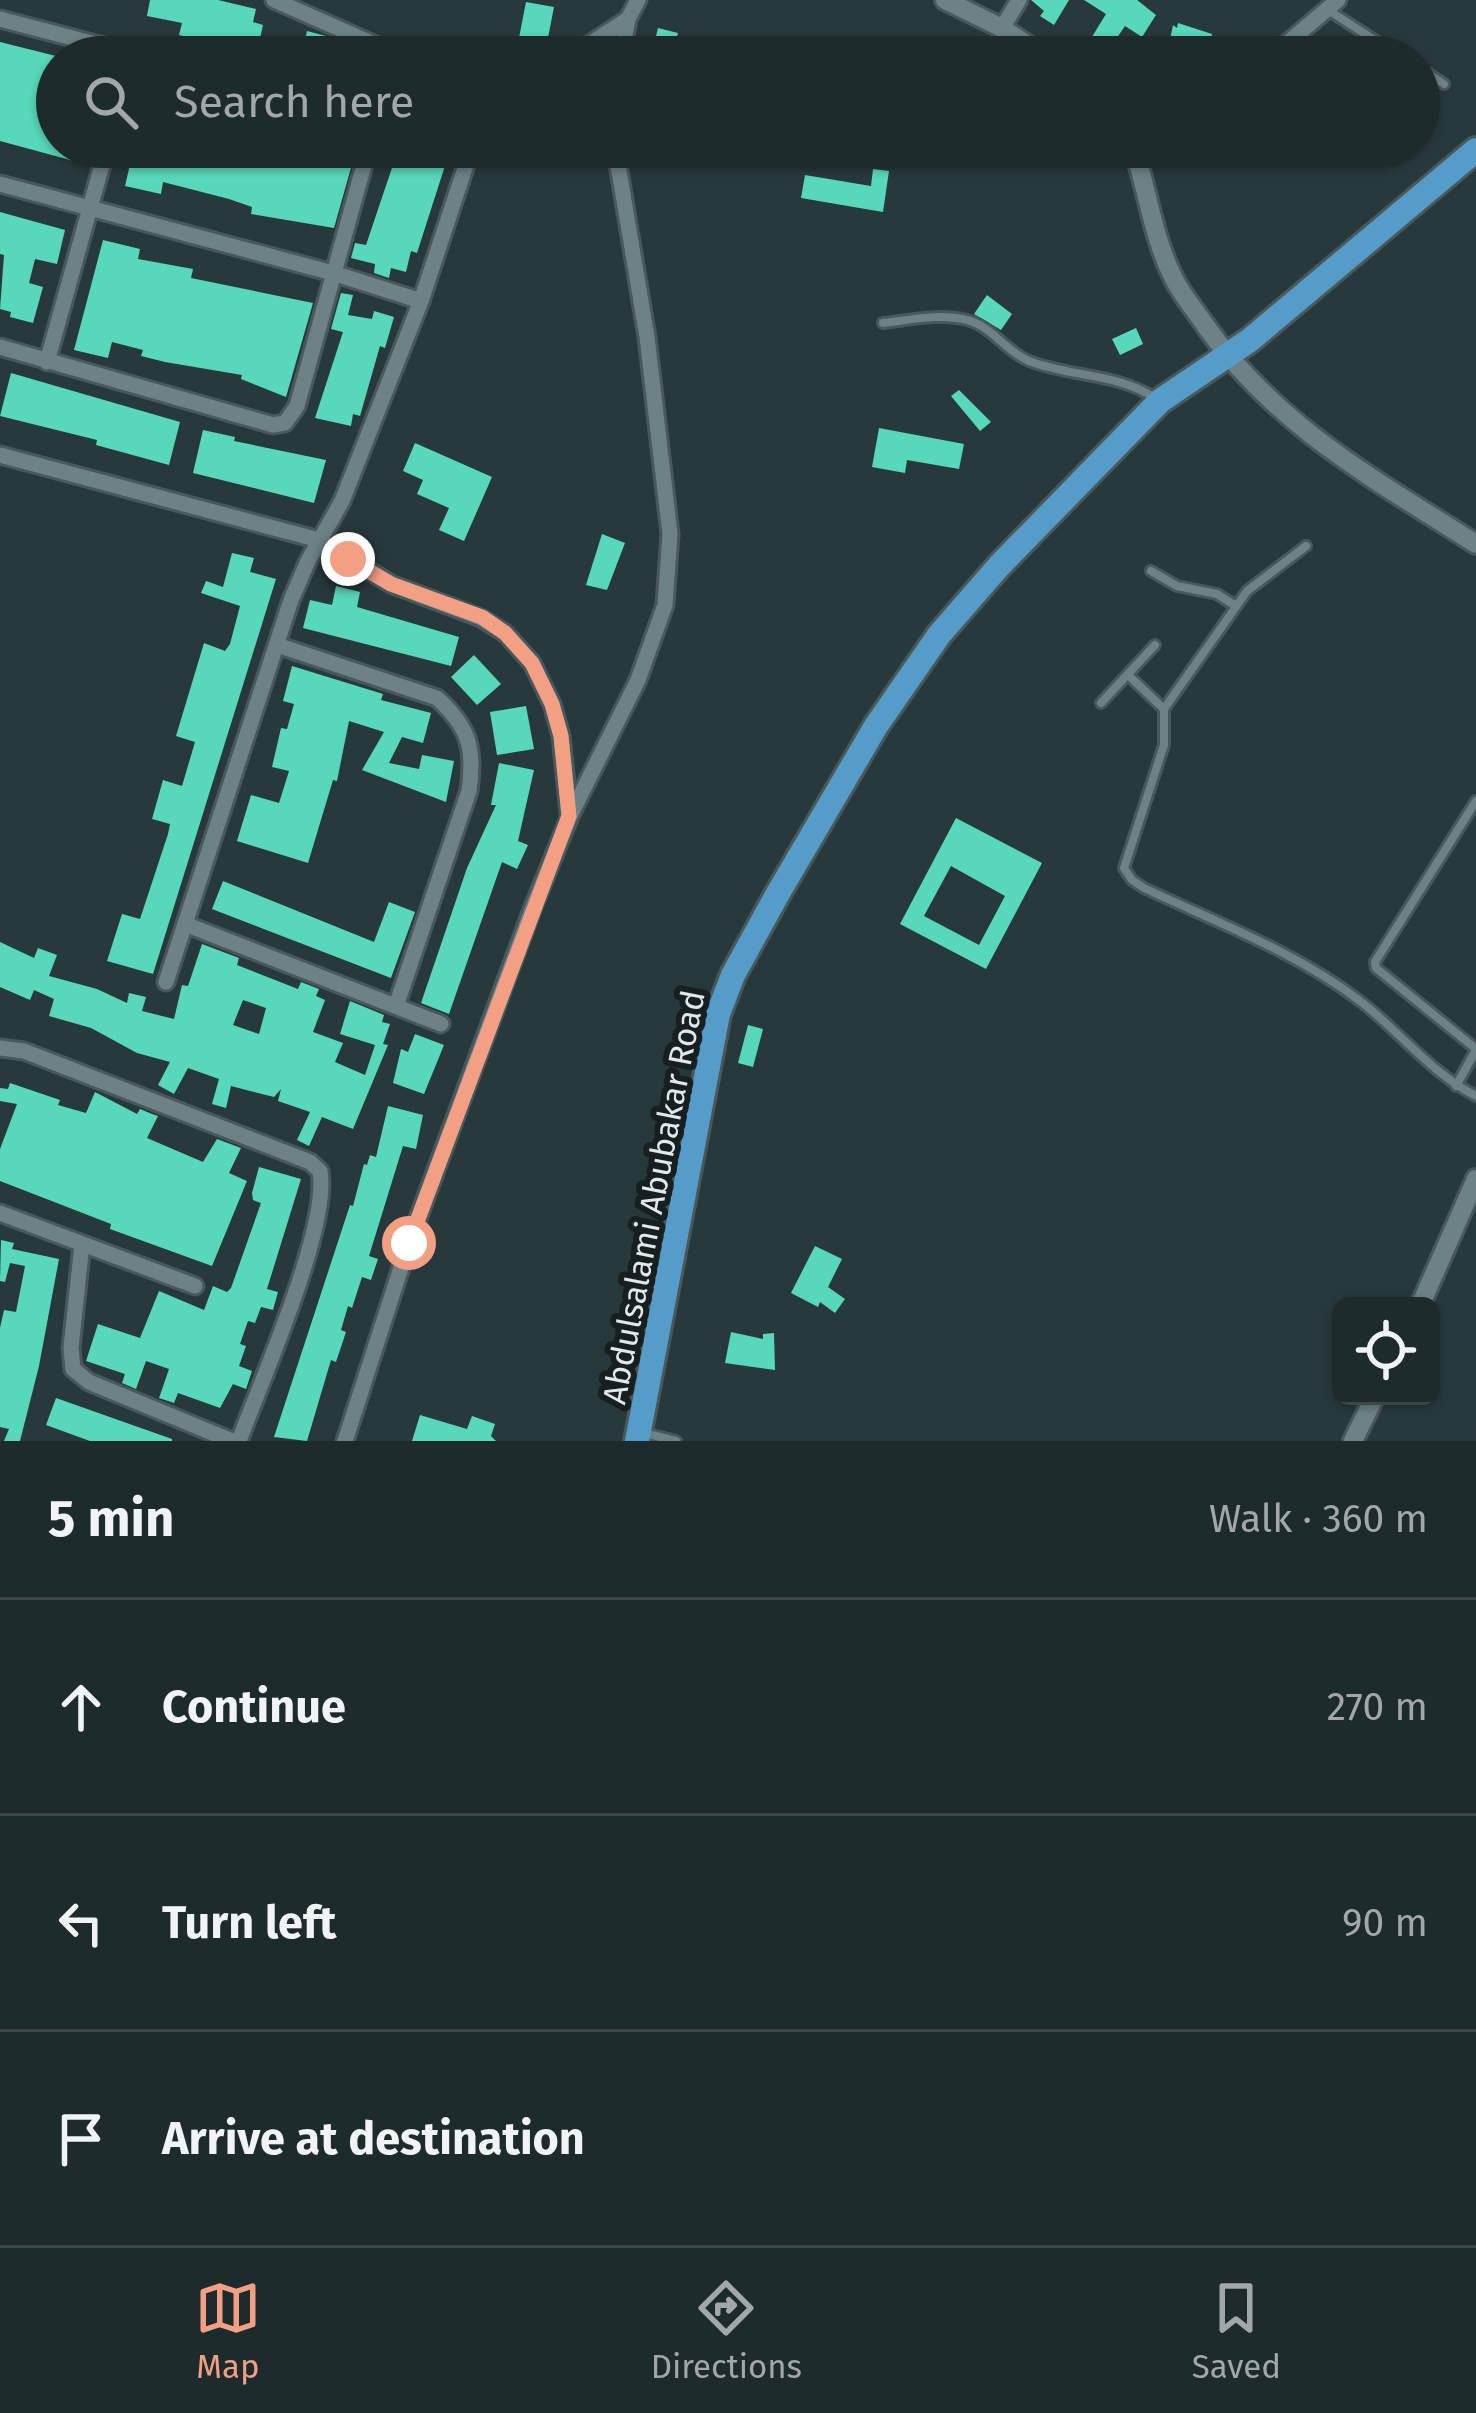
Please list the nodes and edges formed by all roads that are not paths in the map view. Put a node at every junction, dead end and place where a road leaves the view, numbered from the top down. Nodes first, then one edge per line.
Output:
1 (274, 0) edge
2 (638, 0) edge
3 (945, 0) edge
4 (1019, 0) edge
5 (1333, 5) edge
6 (0, 19) edge
7 (628, 19) junction
8 (1002, 28) junction
9 (63, 36) edge
10 (355, 36) edge
11 (602, 36) edge
12 (625, 36) edge
13 (1014, 36) edge
14 (1296, 36) edge
15 (1374, 36) edge
16 (1440, 81) edge
17 (1444, 84) dead end
18 (1476, 150) edge
19 (101, 168) edge
20 (363, 168) edge
21 (465, 168) edge
22 (619, 168) edge
23 (1138, 168) edge
24 (0, 184) edge
25 (88, 209) junction
26 (333, 273) junction
27 (421, 301) junction
28 (883, 323) dead end
29 (0, 346) edge
30 (1227, 356) junction
31 (47, 362) junction
32 (1160, 401) junction
33 (0, 455) edge
34 (319, 540) junction
35 (1476, 544) edge
36 (1306, 546) dead end
37 (1151, 571) dead end
38 (1237, 606) junction
39 (277, 645) junction
40 (1155, 645) dead end
41 (1128, 675) junction
42 (1101, 703) dead end
43 (1164, 709) junction
44 (1476, 801) edge
45 (569, 816) junction
46 (185, 924) junction
47 (166, 982) dead end
48 (396, 1006) junction
49 (442, 1024) dead end
50 (0, 1048) edge
51 (1476, 1050) edge
52 (1456, 1086) junction
53 (1476, 1096) edge
54 (1476, 1179) edge
55 (0, 1213) edge
56 (82, 1244) junction
57 (195, 1286) dead end
58 (1424, 1297) edge
59 (1370, 1405) edge
60 (638, 1436) edge
61 (236, 1441) edge
62 (345, 1441) edge
63 (676, 1441) edge
64 (1352, 1441) edge

1 - 10 street
2 - 7 street
3 - 8 street
4 - 8 street
5 - 14 street
5 - 15 lane
6 - 9 street
7 - 11 street
7 - 12 street
8 - 13 street
16 - 17 lane
18 - 30 main road, Abdulsalami Abubakar Road
19 - 25 street
20 - 26 street
21 - 27 street
22 - 45 street
23 - 30 street
24 - 25 street
25 - 26 street
25 - 31 street
26 - 27 street
26 - 31 street
27 - 34 street
28 - 32 lane
29 - 31 street
30 - 32 main road, Abdulsalami Abubakar Road
30 - 35 street
32 - 60 main road, Abdulsalami Abubakar Road
33 - 34 street
34 - 39 street
34 - 45 street
36 - 38 lane
37 - 38 lane
38 - 43 lane
39 - 46 street
39 - 48 street
40 - 41 lane
41 - 42 lane
41 - 43 lane
43 - 52 lane
44 - 51 lane
45 - 62 street
46 - 47 street
46 - 48 street
48 - 49 street
50 - 61 street
51 - 52 lane
52 - 53 lane
54 - 58 street
55 - 56 street
56 - 57 street
56 - 61 street
59 - 64 street
60 - 63 lane

